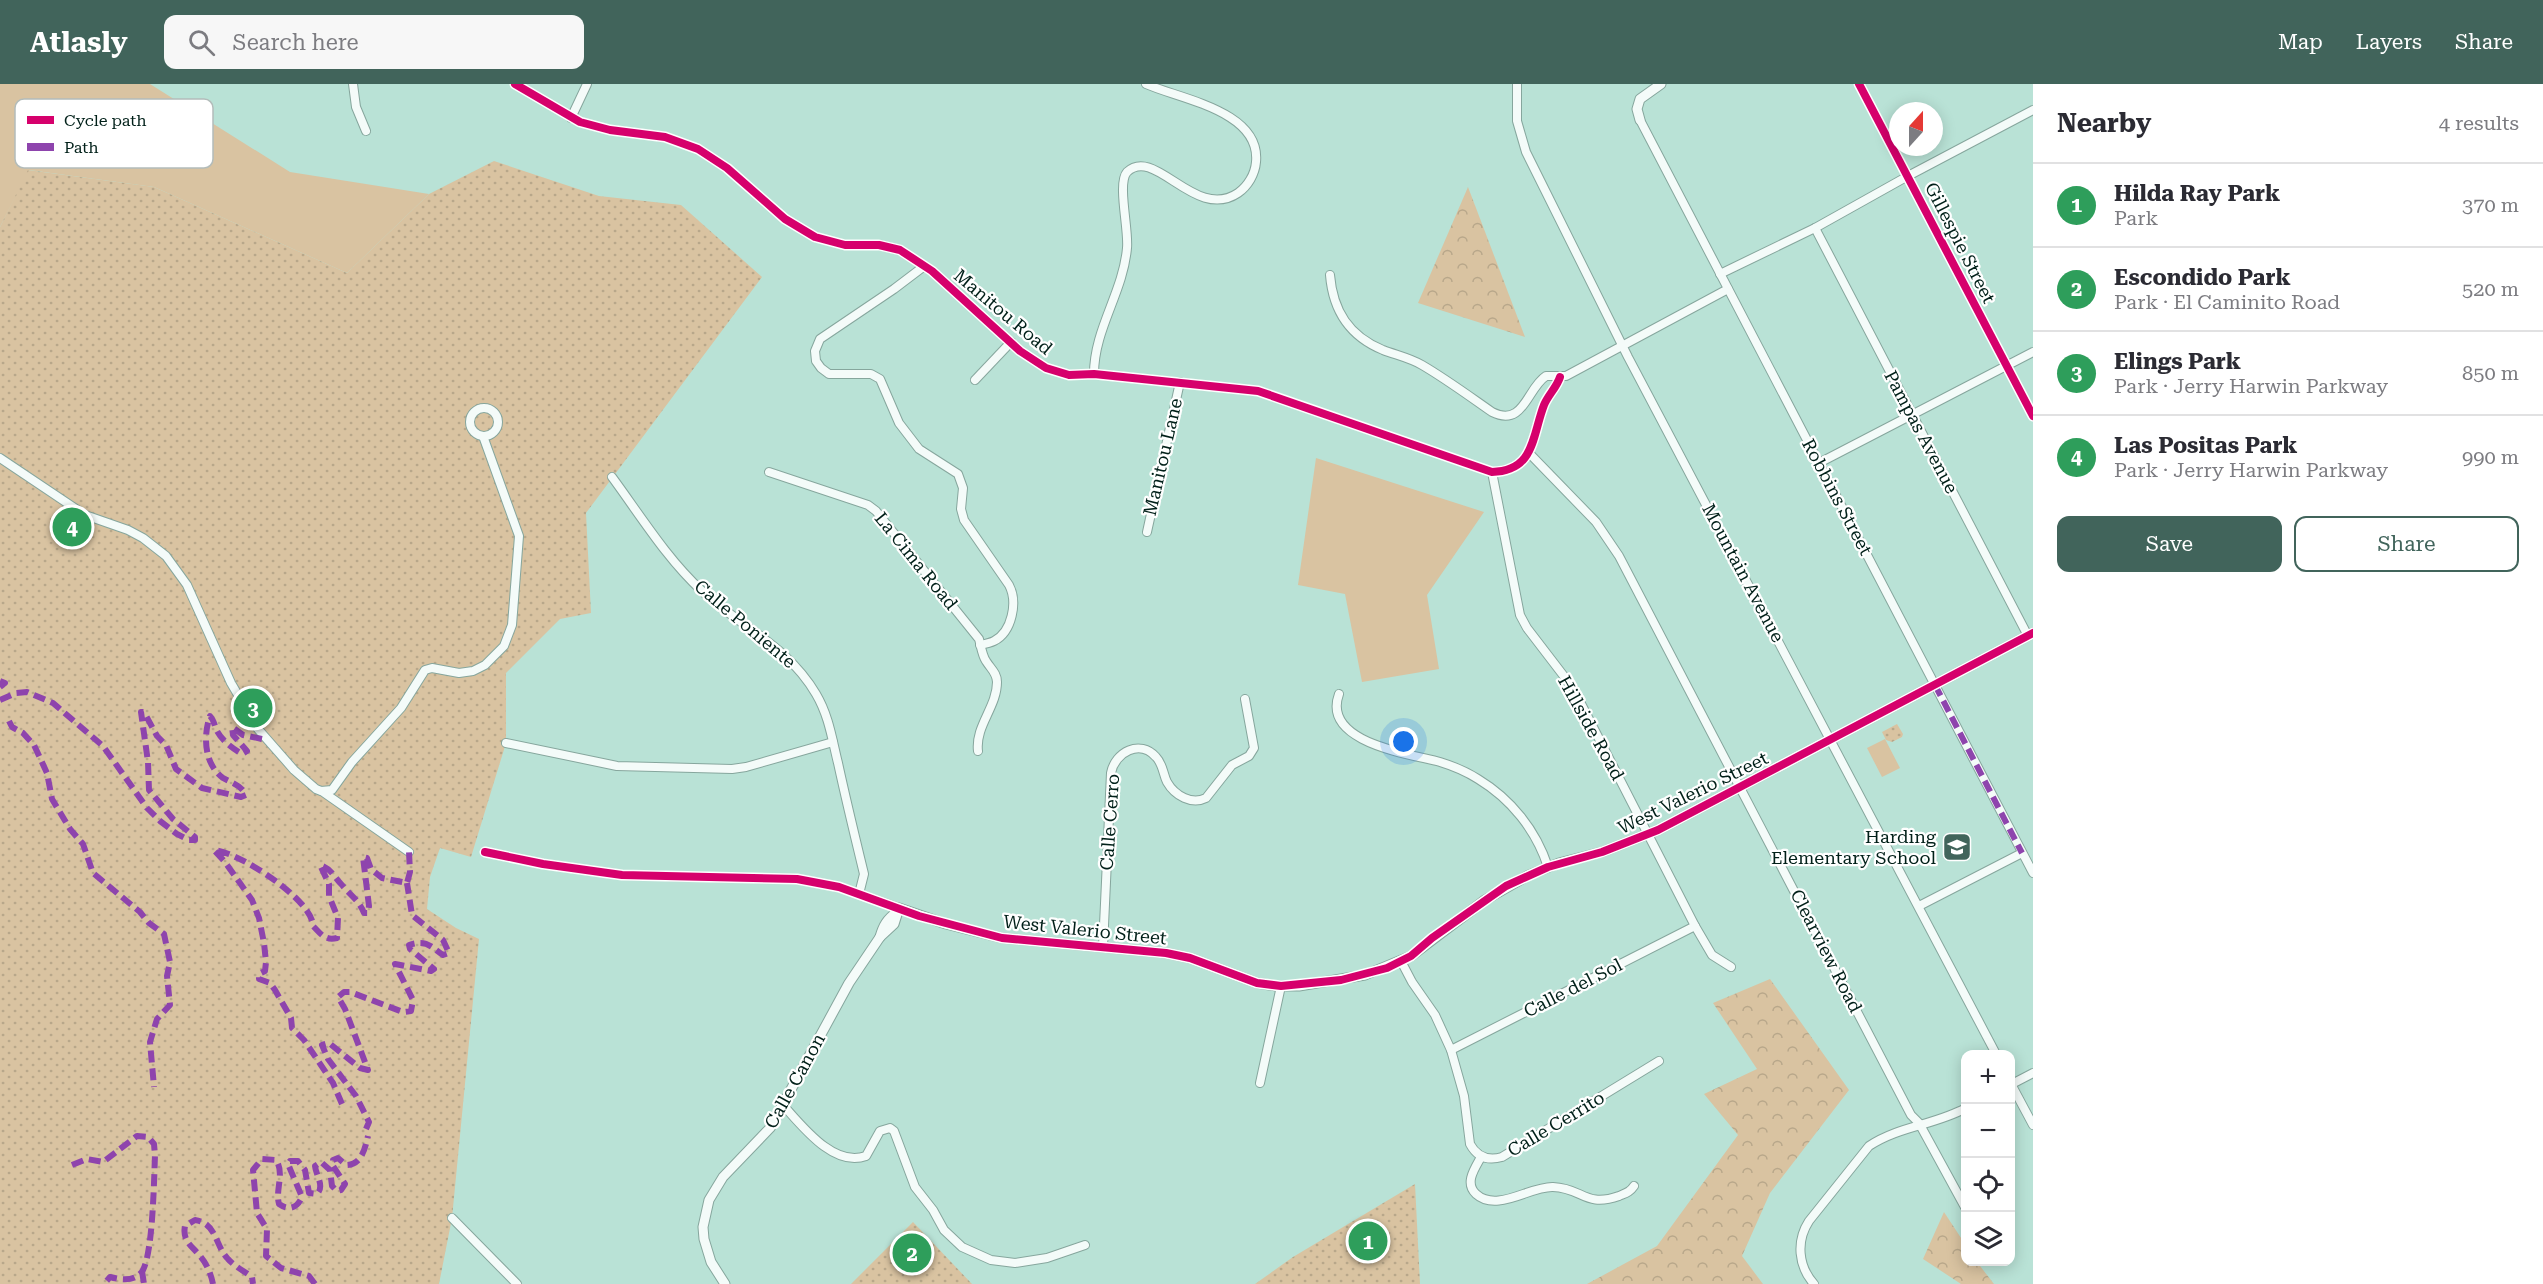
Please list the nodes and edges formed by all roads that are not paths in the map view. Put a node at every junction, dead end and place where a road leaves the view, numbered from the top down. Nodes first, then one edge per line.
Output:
1 (353, 84) edge
2 (515, 84) edge
3 (587, 84) edge
4 (1146, 84) edge
5 (1517, 84) edge
6 (1661, 84) edge
7 (1859, 84) edge
8 (2033, 110) edge
9 (571, 118) junction
10 (1640, 120) joint
11 (366, 131) dead end
12 (1908, 176) junction
13 (1815, 228) junction
14 (923, 267) junction
15 (1720, 274) junction
16 (1330, 275) dead end
17 (1728, 289) junction
18 (1011, 342) junction
19 (1624, 344) junction
20 (2033, 352) edge
21 (2007, 366) junction
22 (1094, 374) junction
23 (1560, 377) junction
24 (975, 380) dead end
25 (1180, 382) junction
26 (1912, 416) junction
27 (2033, 416) edge
28 (483, 436) dead end
29 (1529, 453) junction
30 (0, 458) edge
31 (1819, 463) junction
32 (769, 472) dead end
33 (1492, 472) junction
34 (612, 477) dead end
35 (1147, 532) dead end
36 (2030, 635) edge
37 (980, 645) junction
38 (1935, 686) junction
39 (1339, 694) dead end
40 (1245, 699) dead end
41 (1831, 739) junction
42 (832, 742) junction
43 (506, 743) dead end
44 (978, 751) dead end
45 (1741, 787) junction
46 (321, 791) junction
47 (1648, 835) junction
48 (408, 852) dead end
49 (485, 852) dead end
50 (2022, 853) junction
51 (1548, 867) junction
52 (2033, 873) edge
53 (859, 894) junction
54 (1919, 906) junction
55 (898, 910) junction
56 (1695, 926) junction
57 (1102, 947) junction
58 (1401, 961) junction
59 (1731, 967) dead end
60 (1281, 986) junction
61 (1451, 1050) junction
62 (1994, 1050) edge
63 (1659, 1061) dead end
64 (2033, 1073) edge
65 (2015, 1082) edge
66 (1260, 1083) dead end
67 (2015, 1091) edge
68 (783, 1105) junction
69 (1961, 1110) edge
70 (1919, 1123) junction
71 (2033, 1125) edge
72 (1481, 1157) junction
73 (1634, 1186) dead end
74 (1961, 1202) edge
75 (452, 1218) dead end
76 (1085, 1245) dead end
77 (517, 1284) edge
78 (725, 1284) edge
79 (1814, 1284) edge

1 - 11 street
2 - 9 street, Manitou Road
3 - 9 street
4 - 22 street
5 - 19 street, Mountain Avenue
6 - 10 street
7 - 12 street, Gillespie Street
8 - 12 street
9 - 14 street, Manitou Road
10 - 15 street, Robbins Street
12 - 13 street
12 - 21 street, Gillespie Street
13 - 15 street
13 - 26 street, Pampas Avenue
14 - 18 street, Manitou Road
14 - 37 street
15 - 17 street, Robbins Street
16 - 23 street
17 - 19 street
17 - 31 street, Robbins Street
18 - 22 street, Manitou Road
18 - 24 street
19 - 23 street
19 - 41 street, Mountain Avenue
20 - 21 street
21 - 26 street
21 - 27 street, Gillespie Street
22 - 25 street, Manitou Road
23 - 29 street
25 - 33 street, Manitou Road
25 - 35 street, Manitou Lane
26 - 31 street
26 - 36 street, Pampas Avenue
28 - 46 street
29 - 33 street
29 - 45 street, Clearview Road
30 - 46 street
31 - 38 street, Robbins Street
32 - 37 street, La Cima Road
33 - 47 street, Hillside Road
34 - 42 street, Calle Poniente
36 - 38 street, West Valerio Street
37 - 44 street, La Cima Road
38 - 41 street, West Valerio Street
38 - 50 street, Robbins Street
39 - 51 street
40 - 57 street, Calle Cerro
41 - 45 street, West Valerio Street
41 - 54 street, Mountain Avenue
42 - 43 street
42 - 53 street, Calle Poniente
45 - 47 street, West Valerio Street
45 - 70 street, Clearview Road
46 - 48 street
47 - 51 street, West Valerio Street
47 - 56 street, Hillside Road
49 - 53 street, West Valerio Street
50 - 52 street, Robbins Street
50 - 54 street
51 - 58 street, West Valerio Street
53 - 55 street, West Valerio Street
54 - 62 street, Mountain Avenue
55 - 57 street, West Valerio Street
55 - 68 street, Calle Canon
56 - 59 street, Hillside Road
56 - 61 street, Calle del Sol
57 - 60 street, West Valerio Street
58 - 60 street, West Valerio Street
58 - 61 street, Calle Cerrito
60 - 66 street
61 - 72 street, Calle Cerrito
63 - 72 street, Calle Cerrito
64 - 65 street
67 - 71 street
68 - 76 street
68 - 78 street, Calle Canon
69 - 70 street
70 - 74 street, Clearview Road
70 - 79 street
72 - 73 street
75 - 77 street

